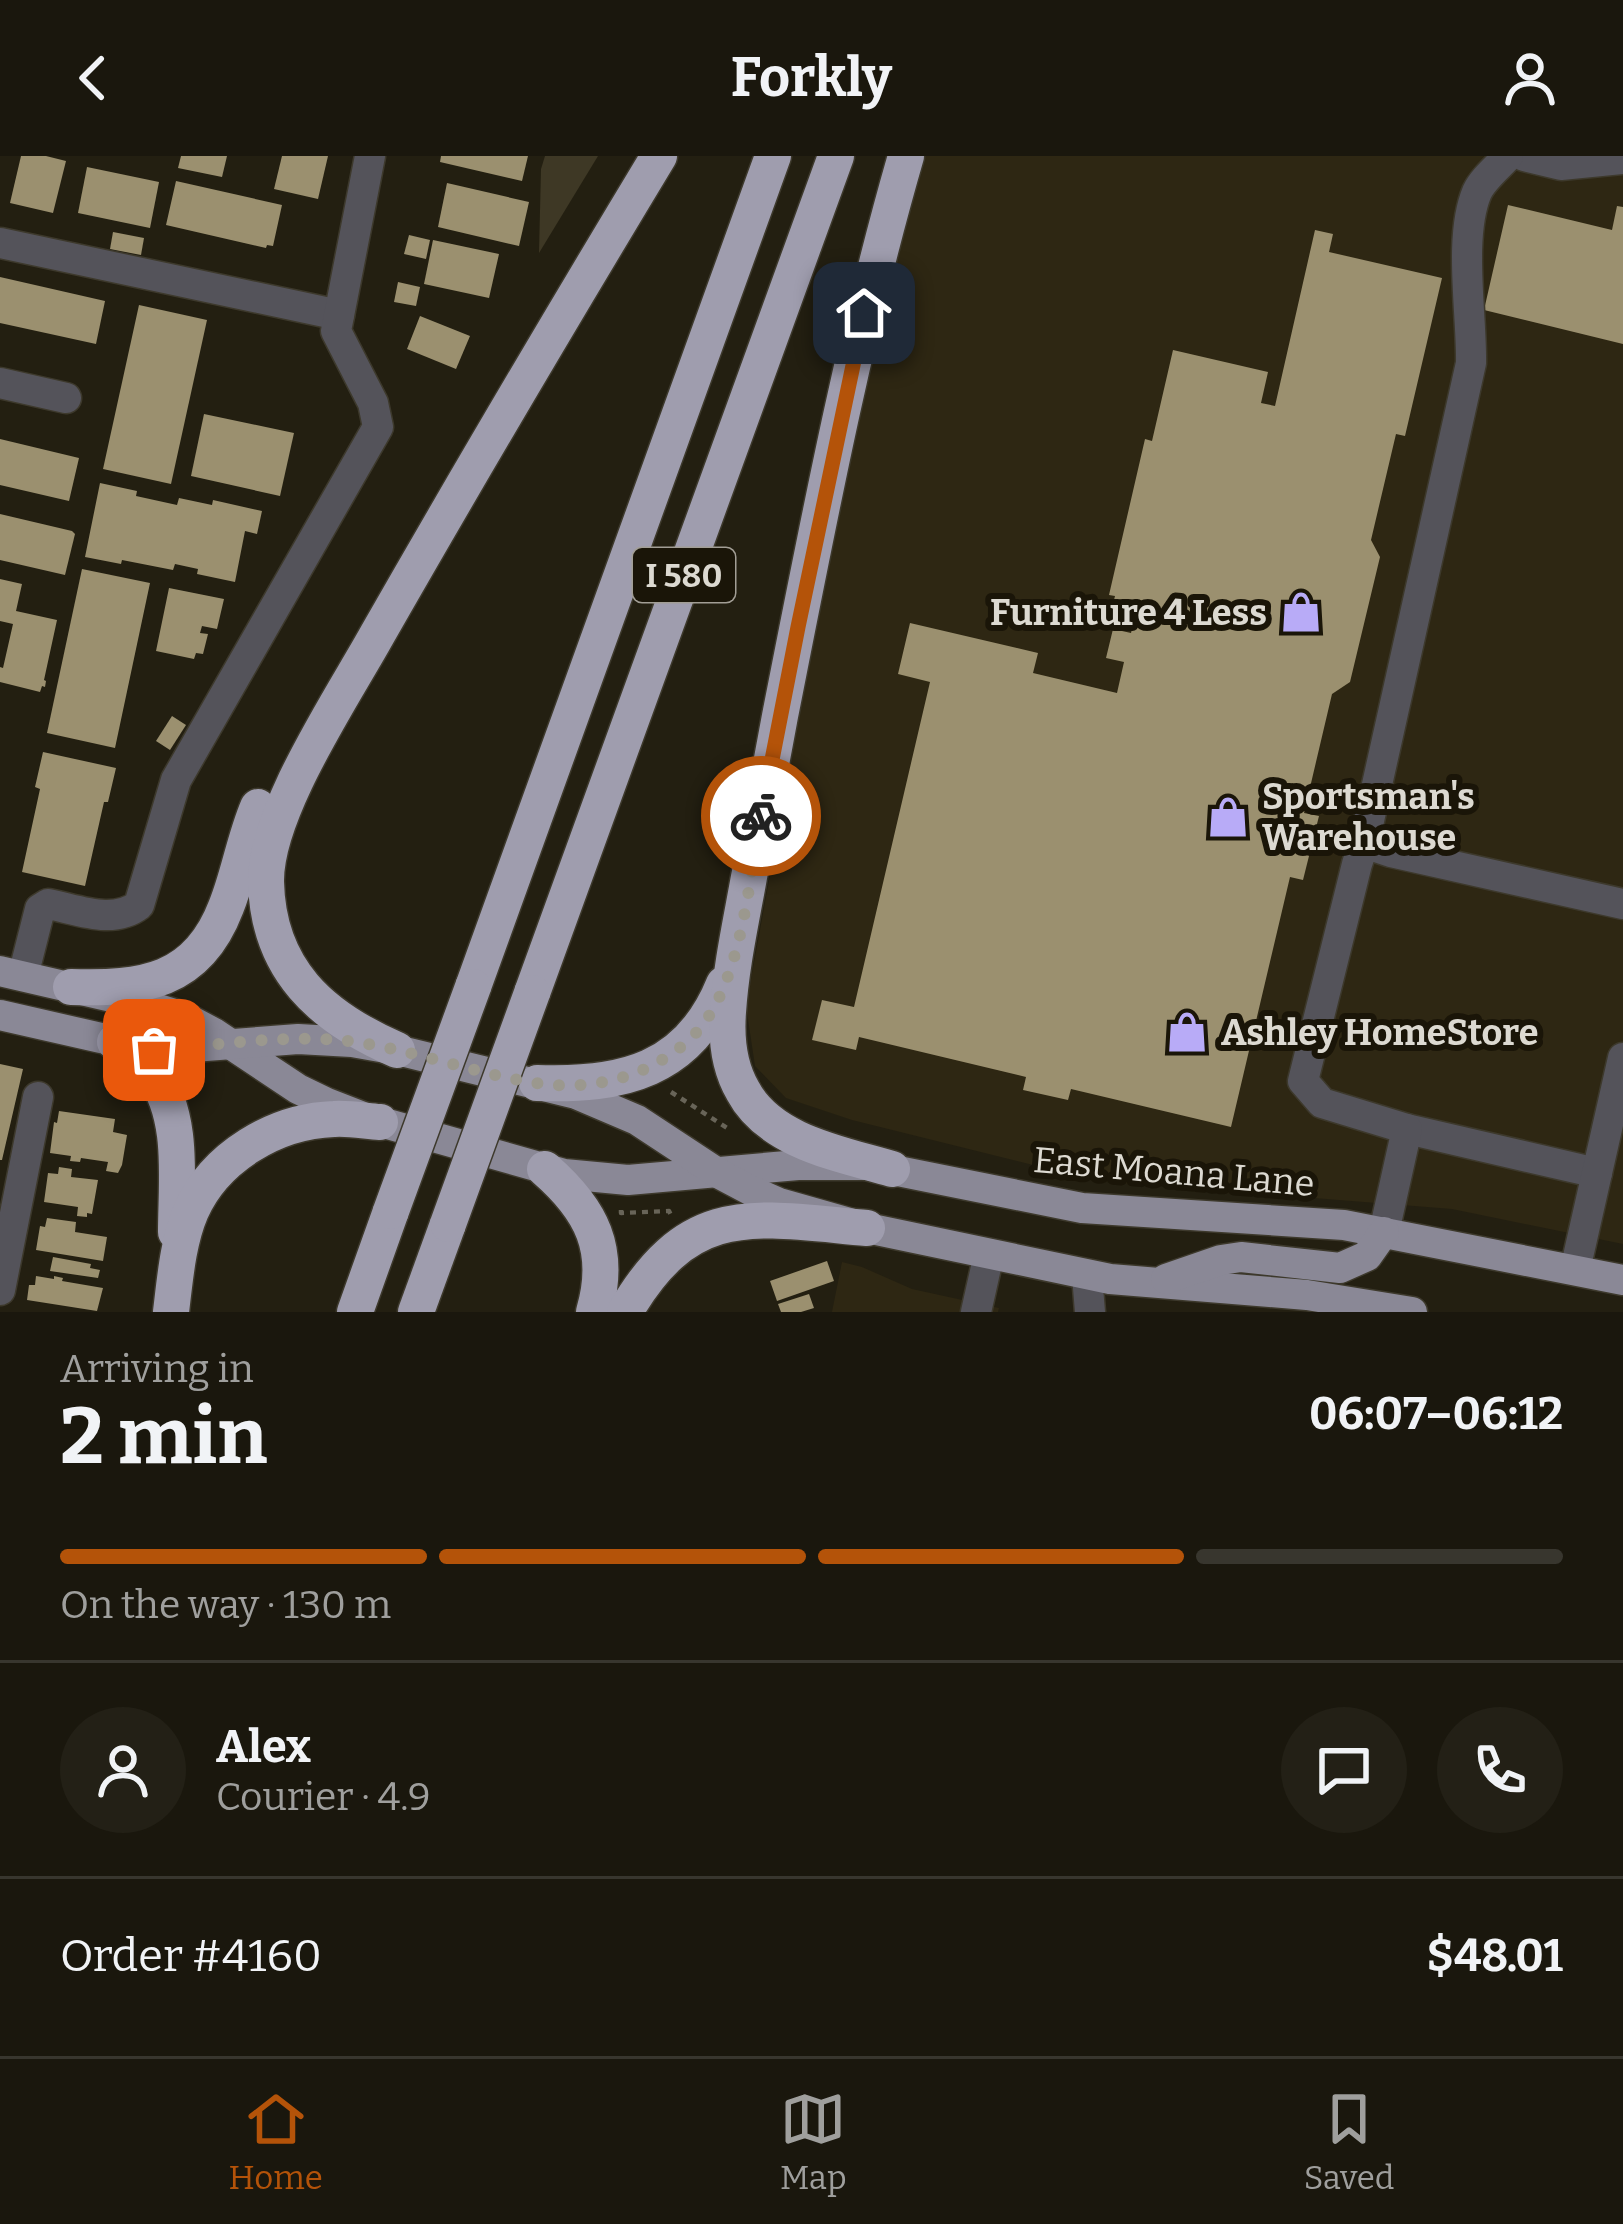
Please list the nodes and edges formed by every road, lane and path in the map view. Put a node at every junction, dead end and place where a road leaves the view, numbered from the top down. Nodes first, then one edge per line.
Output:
1 (370, 156) edge
2 (659, 156) edge
3 (773, 156) edge
4 (836, 156) edge
5 (906, 156) edge
6 (1508, 156) edge
7 (1524, 156) edge
8 (1623, 159) edge
9 (0, 243) edge
10 (338, 323) junction
11 (0, 383) edge
12 (66, 398) dead end
13 (344, 695) junction
14 (1364, 843) junction
15 (1623, 904) edge
16 (734, 958) junction
17 (11, 973) edge
18 (71, 987) junction
19 (0, 1015) edge
20 (116, 1042) junction
21 (230, 1044) junction
22 (397, 1050) junction
23 (1623, 1058) edge
24 (537, 1083) junction
25 (664, 1087) dead end
26 (38, 1097) dead end
27 (380, 1122) junction
28 (1407, 1129) junction
29 (741, 1137) dead end
30 (545, 1169) junction
31 (892, 1169) junction
32 (716, 1172) junction
33 (1597, 1173) junction
34 (621, 1206) dead end
35 (674, 1220) dead end
36 (867, 1228) junction
37 (1384, 1232) junction
38 (988, 1254) junction
39 (1575, 1270) junction
40 (1087, 1275) junction
41 (1623, 1280) edge
42 (1155, 1284) junction
43 (0, 1290) edge
44 (173, 1295) edge
45 (1212, 1300) edge
46 (355, 1312) edge
47 (416, 1312) edge
48 (594, 1312) edge
49 (625, 1312) edge
50 (976, 1312) edge
51 (1090, 1312) edge
52 (1412, 1312) edge

1 - 10 street
2 - 13 highway
3 - 46 highway, I 580, bridge
4 - 47 highway, I 580, bridge
5 - 16 highway
6 - 14 street
7 - 8 street
9 - 10 street
10 - 17 street
11 - 12 street
13 - 18 highway
13 - 22 highway
14 - 15 street
14 - 28 street
16 - 24 highway
16 - 31 highway
17 - 18 main road, East Moana Lane
18 - 21 main road, East Moana Lane
19 - 20 main road
20 - 21 main road
20 - 44 highway
21 - 22 main road
21 - 27 main road, East Moana Lane
22 - 24 main road
23 - 33 street
24 - 32 main road
25 - 29 path
26 - 43 street
27 - 30 main road, East Moana Lane
27 - 44 highway
28 - 33 street
28 - 37 street
30 - 32 main road, East Moana Lane
30 - 48 highway
31 - 32 main road, East Moana Lane
31 - 37 main road, East Moana Lane
32 - 36 main road
33 - 39 street
34 - 35 path
36 - 38 main road
36 - 49 highway
37 - 39 main road, East Moana Lane
37 - 42 main road
38 - 40 main road
38 - 50 street
39 - 41 main road, East Moana Lane
40 - 42 main road
40 - 51 street
42 - 45 main road
45 - 52 main road

